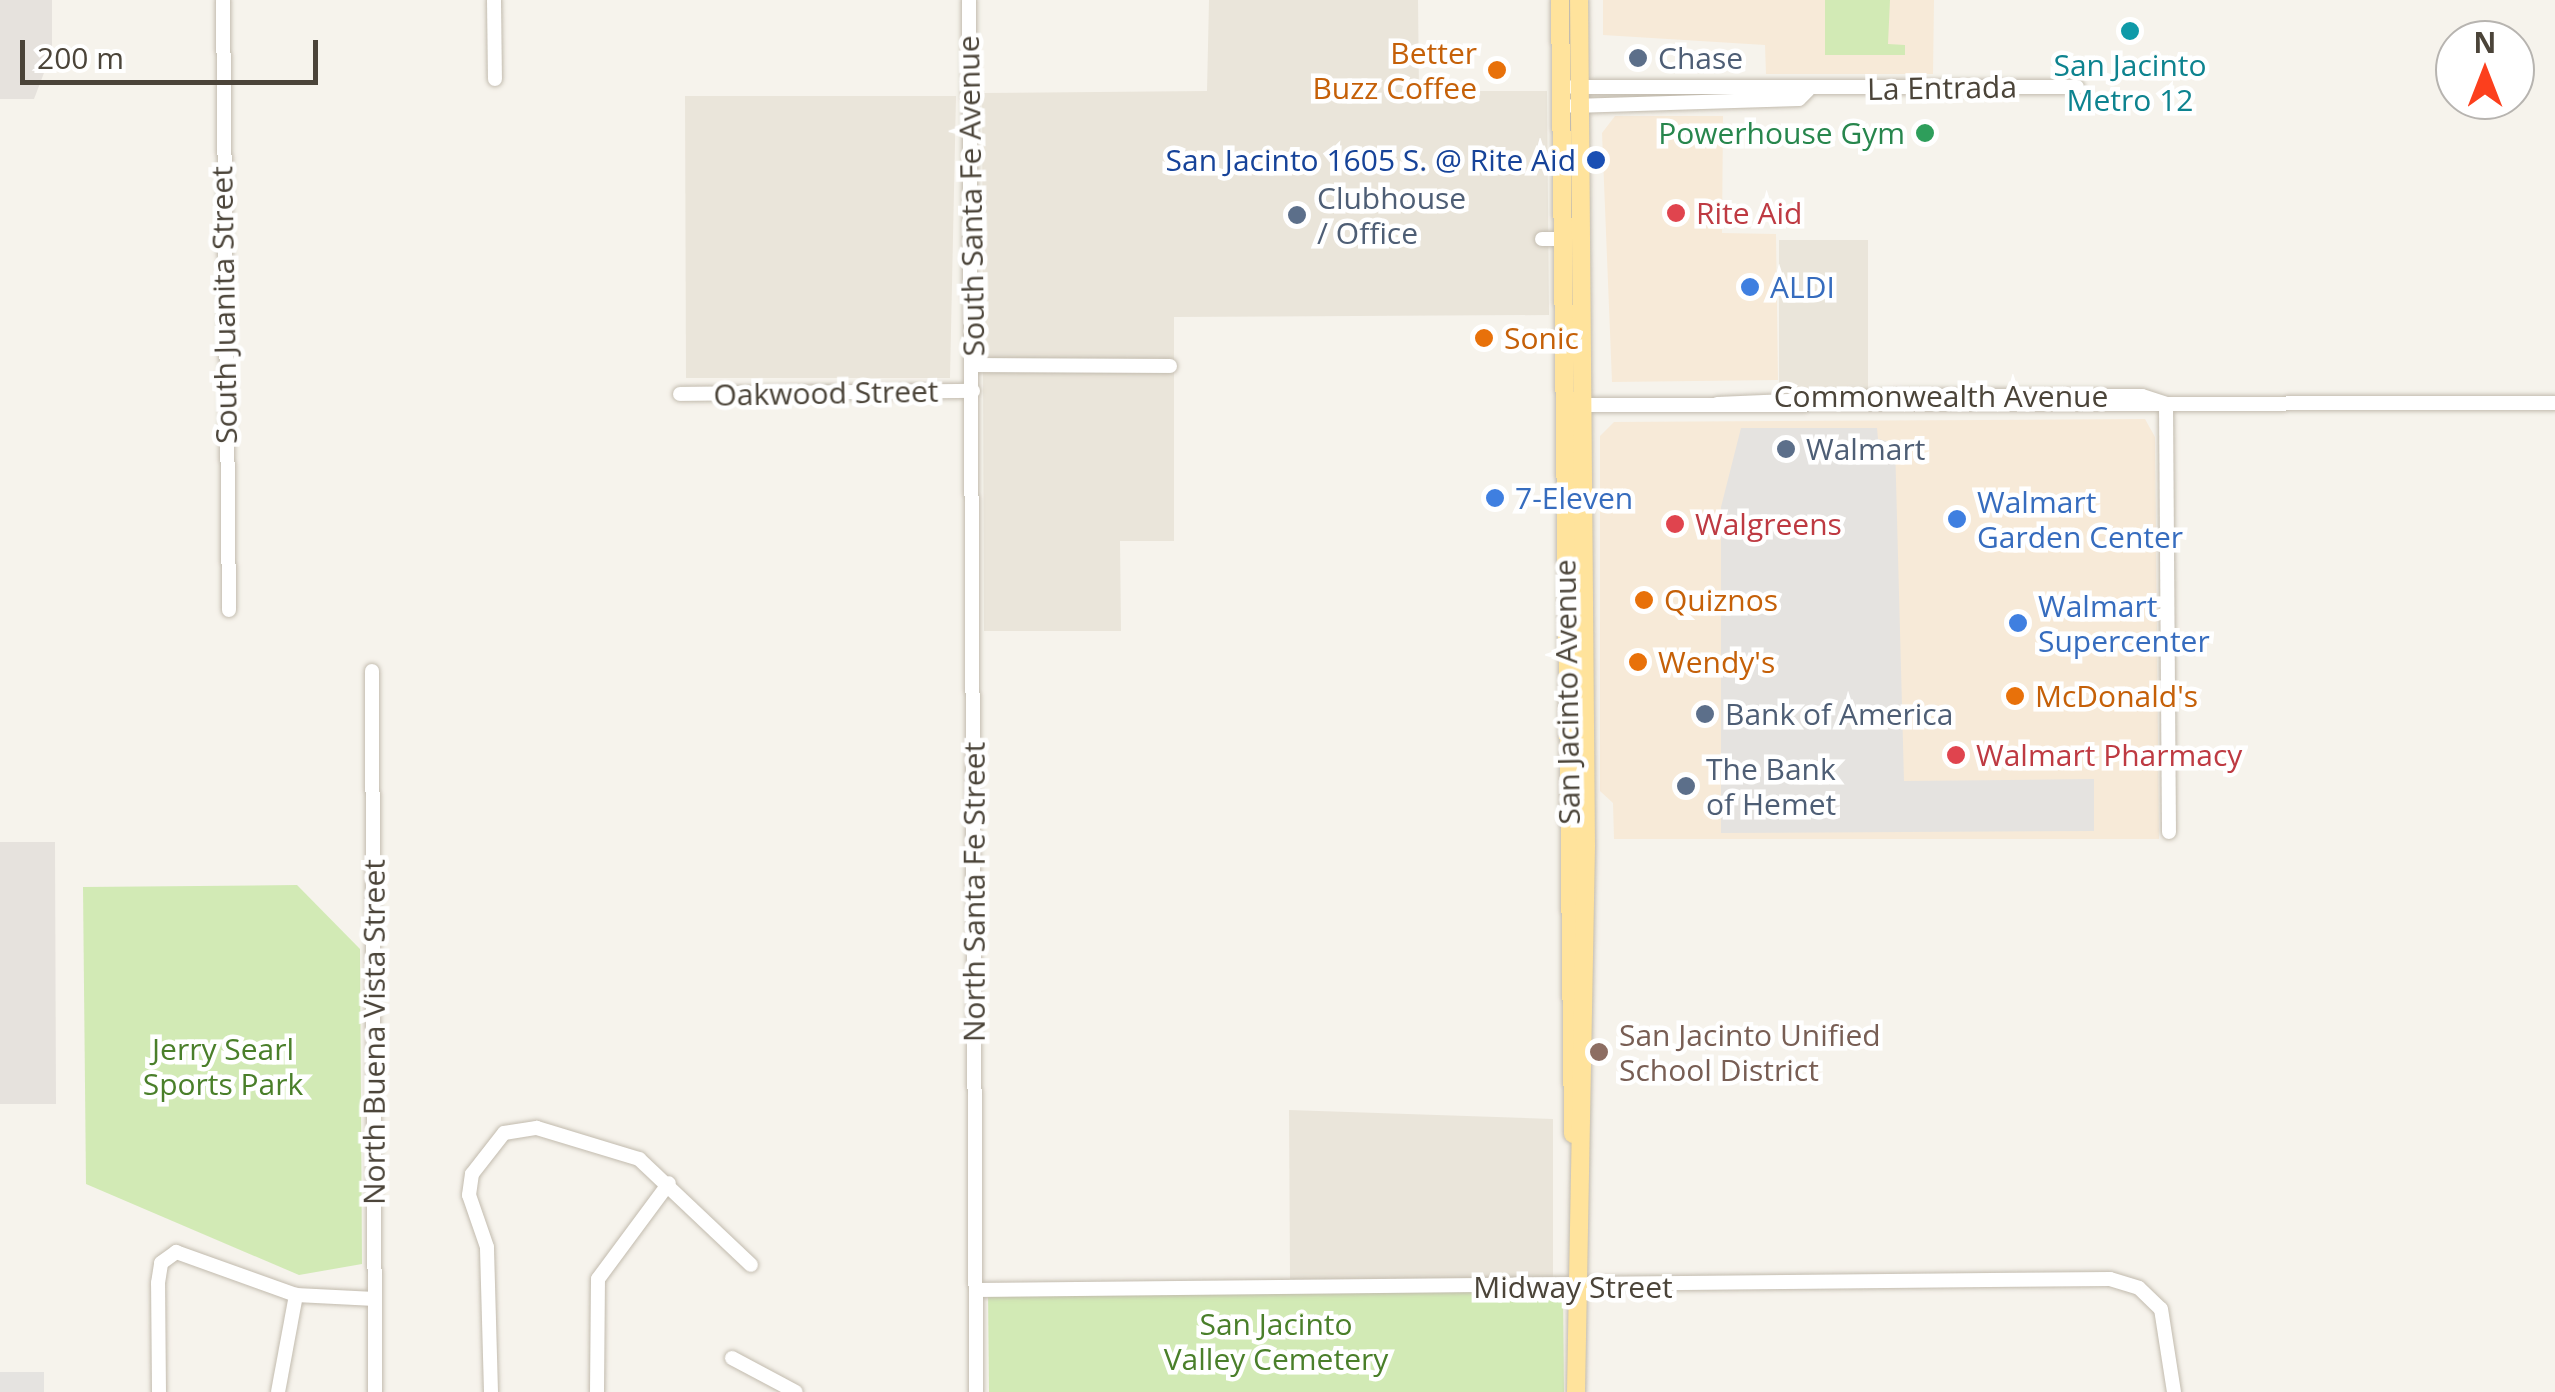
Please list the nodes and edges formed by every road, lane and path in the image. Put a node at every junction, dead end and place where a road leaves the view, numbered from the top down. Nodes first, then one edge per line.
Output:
1 (222, 0) edge
2 (494, 0) edge
3 (969, 0) edge
4 (1560, 0) edge
5 (1579, 0) edge
6 (494, 79) dead end
7 (2076, 88) dead end
8 (1570, 97) junction
9 (973, 364) junction
10 (1170, 366) dead end
11 (973, 391) junction
12 (680, 394) dead end
13 (2555, 403) edge
14 (1583, 404) junction
15 (2166, 404) junction
16 (1563, 405) junction
17 (1566, 549) junction
18 (228, 610) dead end
19 (1585, 640) junction
20 (372, 671) dead end
21 (2169, 832) dead end
22 (1575, 1144) junction
23 (668, 1183) junction
24 (751, 1265) dead end
25 (1576, 1287) junction
26 (976, 1290) junction
27 (296, 1295) junction
28 (375, 1299) junction
29 (732, 1358) dead end
30 (159, 1392) edge
31 (278, 1392) edge
32 (375, 1392) edge
33 (491, 1392) edge
34 (597, 1392) edge
35 (796, 1392) edge
36 (976, 1392) edge
37 (1576, 1392) edge
38 (2174, 1392) edge

1 - 18 street, South Juanita Street
2 - 6 street
3 - 9 street, South Santa Fe Avenue
4 - 8 main road, San Jacinto Avenue
5 - 8 main road, San Jacinto Avenue
7 - 8 street, La Entrada
8 - 14 main road, San Jacinto Avenue
8 - 16 main road, San Jacinto Avenue
9 - 10 street
9 - 11 street, South Santa Fe Avenue
11 - 12 street, Oakwood Street
11 - 26 street, North Santa Fe Street
13 - 15 street, Commonwealth Avenue
14 - 15 street, Commonwealth Avenue
14 - 16 street, Commonwealth Avenue
14 - 19 main road, San Jacinto Avenue
15 - 21 street
16 - 17 main road, San Jacinto Avenue
17 - 19 main road
17 - 22 main road, San Jacinto Avenue
19 - 22 main road, San Jacinto Avenue
20 - 28 street, North Buena Vista Street
22 - 25 main road, San Jacinto Avenue
23 - 24 street
23 - 33 street
23 - 34 street
25 - 26 street, Midway Street
25 - 37 main road, San Jacinto Avenue
25 - 38 street, Midway Street
26 - 36 street, North Santa Fe Street
27 - 28 street
27 - 30 street
27 - 31 street
28 - 32 street, North Buena Vista Street
29 - 35 street

